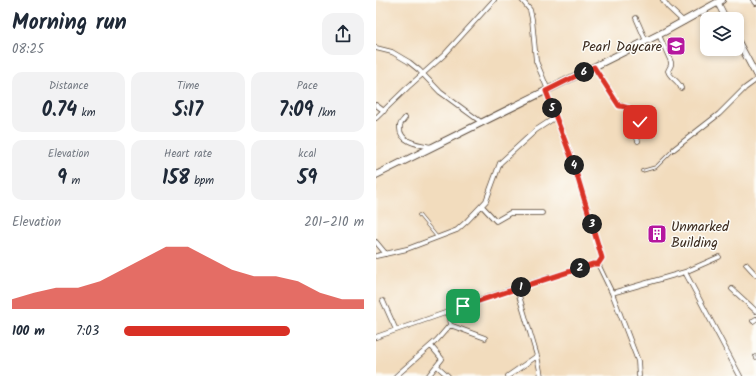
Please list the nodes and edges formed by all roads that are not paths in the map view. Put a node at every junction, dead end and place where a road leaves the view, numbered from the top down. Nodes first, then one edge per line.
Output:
1 (494, 0) edge
2 (522, 0) edge
3 (663, 0) edge
4 (754, 0) edge
5 (719, 1) edge
6 (756, 3) edge
7 (723, 12) edge
8 (636, 18) dead end
9 (684, 22) junction
10 (659, 35) junction
11 (646, 41) junction
12 (376, 48) edge
13 (744, 52) edge
14 (594, 67) junction
15 (423, 75) junction
16 (756, 75) edge
17 (756, 80) edge
18 (681, 88) dead end
19 (547, 91) junction
20 (376, 105) edge
21 (384, 111) junction
22 (556, 117) junction
23 (376, 118) edge
24 (404, 118) dead end
25 (481, 122) junction
26 (638, 141) dead end
27 (432, 147) junction
28 (674, 149) joint
29 (642, 171) dead end
30 (376, 175) edge
31 (482, 206) junction
32 (542, 213) dead end
33 (419, 215) dead end
34 (437, 237) junction
35 (376, 242) edge
36 (386, 254) junction
37 (376, 256) edge
38 (719, 257) dead end
39 (598, 264) junction
40 (746, 264) dead end
41 (685, 272) junction
42 (756, 275) edge
43 (517, 289) junction
44 (732, 289) dead end
45 (612, 293) junction
46 (384, 301) dead end
47 (756, 311) edge
48 (448, 312) junction
49 (450, 325) junction
50 (396, 330) junction
51 (376, 337) edge
52 (485, 338) dead end
53 (431, 346) junction
54 (537, 356) junction
55 (438, 366) junction
56 (398, 375) edge
57 (429, 375) dead end
58 (448, 376) edge
59 (508, 376) edge
60 (541, 376) edge
61 (639, 376) edge
62 (740, 376) edge

1 - 15 street
2 - 19 street
3 - 9 street
4 - 6 street
5 - 7 street
5 - 9 main road
8 - 11 street
9 - 10 main road
10 - 11 main road
10 - 18 street
11 - 14 main road
12 - 15 street
13 - 16 street
14 - 19 main road
14 - 26 street
15 - 21 street
15 - 25 street
17 - 28 street
19 - 22 street
19 - 25 main road
20 - 21 street
21 - 23 street
22 - 31 street
22 - 39 street
24 - 27 street
25 - 27 main road
27 - 30 main road
28 - 29 lane
31 - 32 street
31 - 34 street
33 - 34 lane
34 - 36 street
35 - 36 street
36 - 37 street
38 - 41 street
39 - 43 street
39 - 45 street
40 - 42 street
41 - 45 street
41 - 62 street
43 - 48 street
43 - 54 street
44 - 47 street
45 - 61 street
46 - 50 street
48 - 49 street
48 - 50 street
49 - 52 street
49 - 53 street
50 - 51 street
53 - 55 street
53 - 56 street
54 - 59 street
54 - 60 street
55 - 57 street
55 - 58 street

